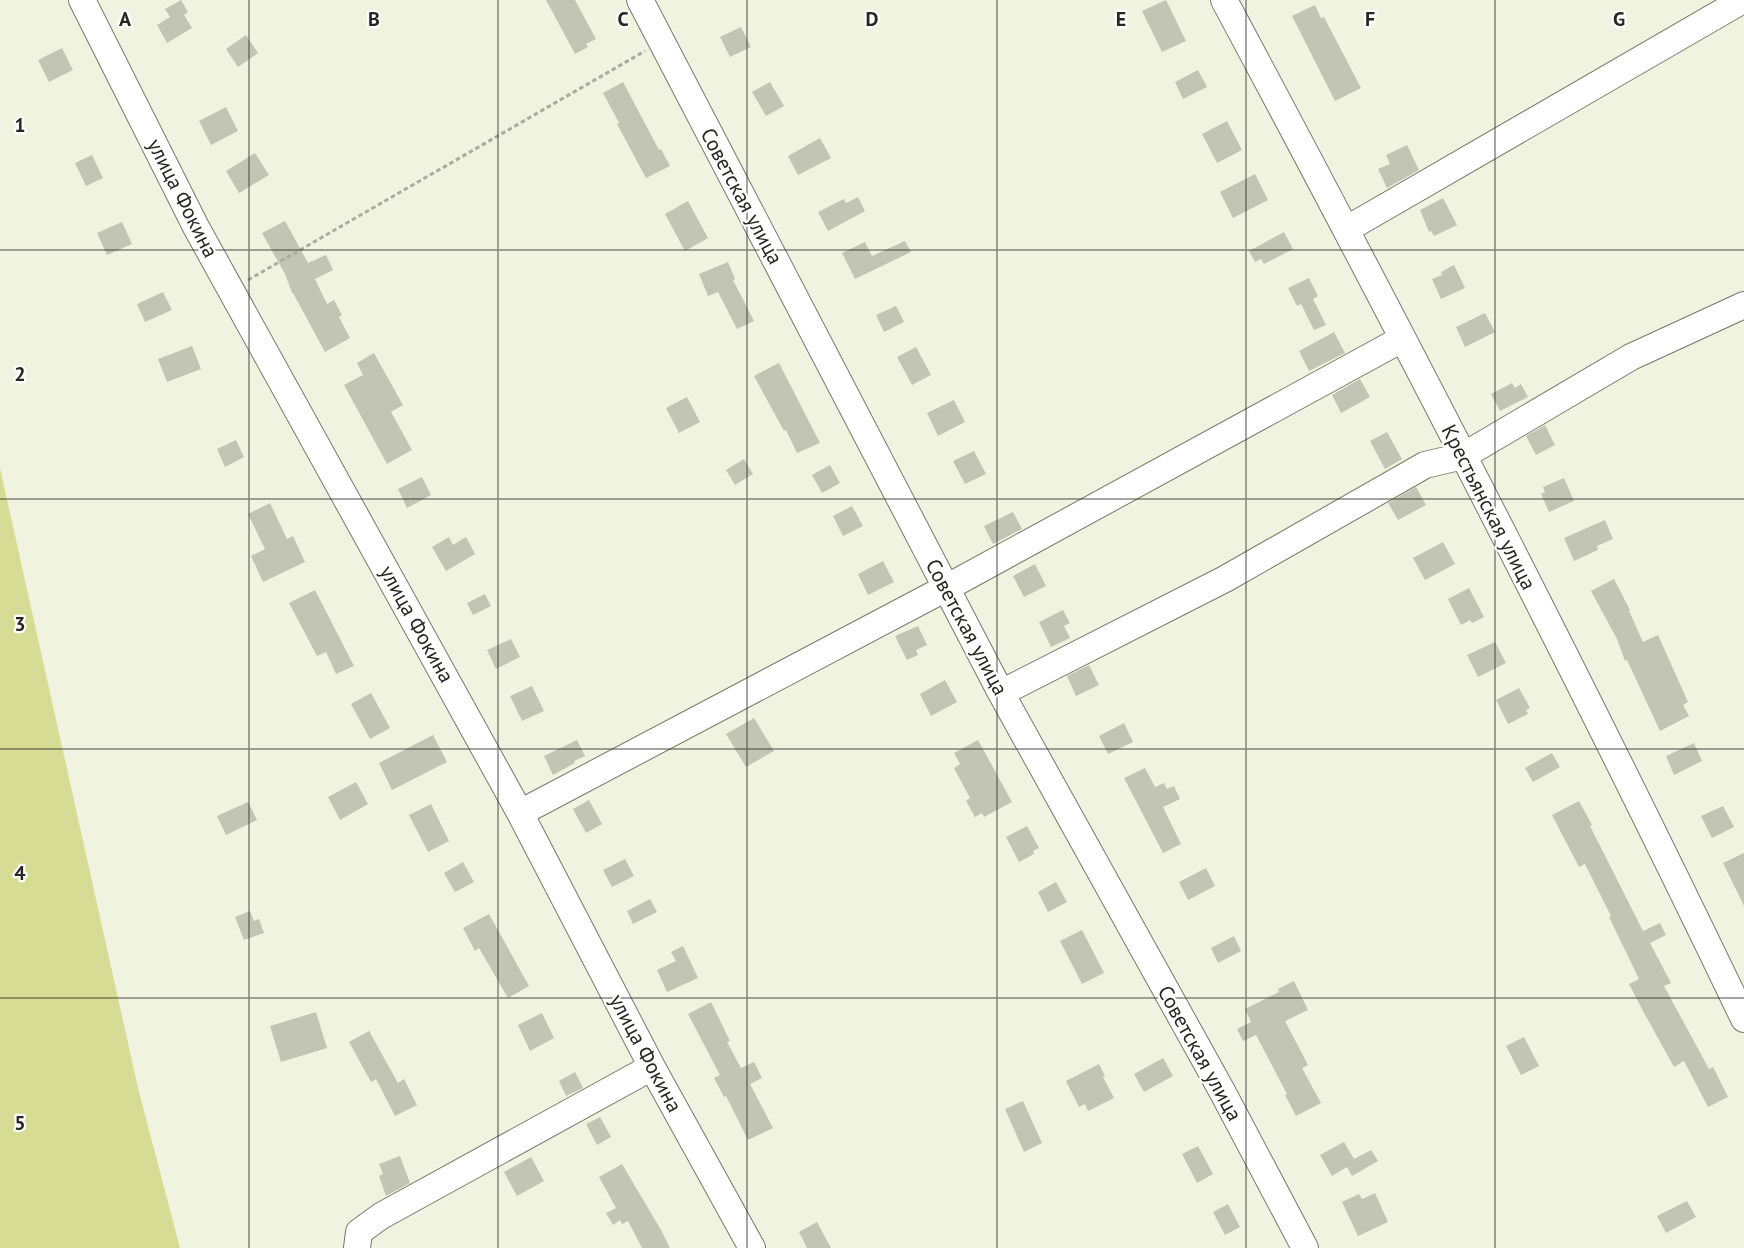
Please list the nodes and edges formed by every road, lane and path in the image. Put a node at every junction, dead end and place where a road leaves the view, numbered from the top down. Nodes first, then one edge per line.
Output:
1 (82, 0) edge
2 (640, 0) edge
3 (1224, 0) edge
4 (1743, 0) edge
5 (662, 41) junction
6 (1347, 229) junction
7 (231, 290) junction
8 (1744, 305) edge
9 (1402, 339) junction
10 (1463, 456) junction
11 (946, 588) junction
12 (1001, 693) junction
13 (520, 813) junction
14 (1744, 1019) edge
15 (652, 1067) junction
16 (357, 1248) edge
17 (752, 1248) edge
18 (1305, 1248) edge

1 - 7 street, улица Фокина
2 - 5 street, Советская улица
3 - 6 street, Крестьянская улица
4 - 6 street
5 - 7 path
5 - 11 street, Советская улица
6 - 9 street, Крестьянская улица
7 - 13 street, улица Фокина
8 - 10 street
9 - 10 street, Крестьянская улица
9 - 11 street
10 - 12 street
10 - 14 street, Крестьянская улица
11 - 12 street, Советская улица
11 - 13 street
12 - 18 street, Советская улица
13 - 15 street, улица Фокина
15 - 16 street
15 - 17 street, улица Фокина

